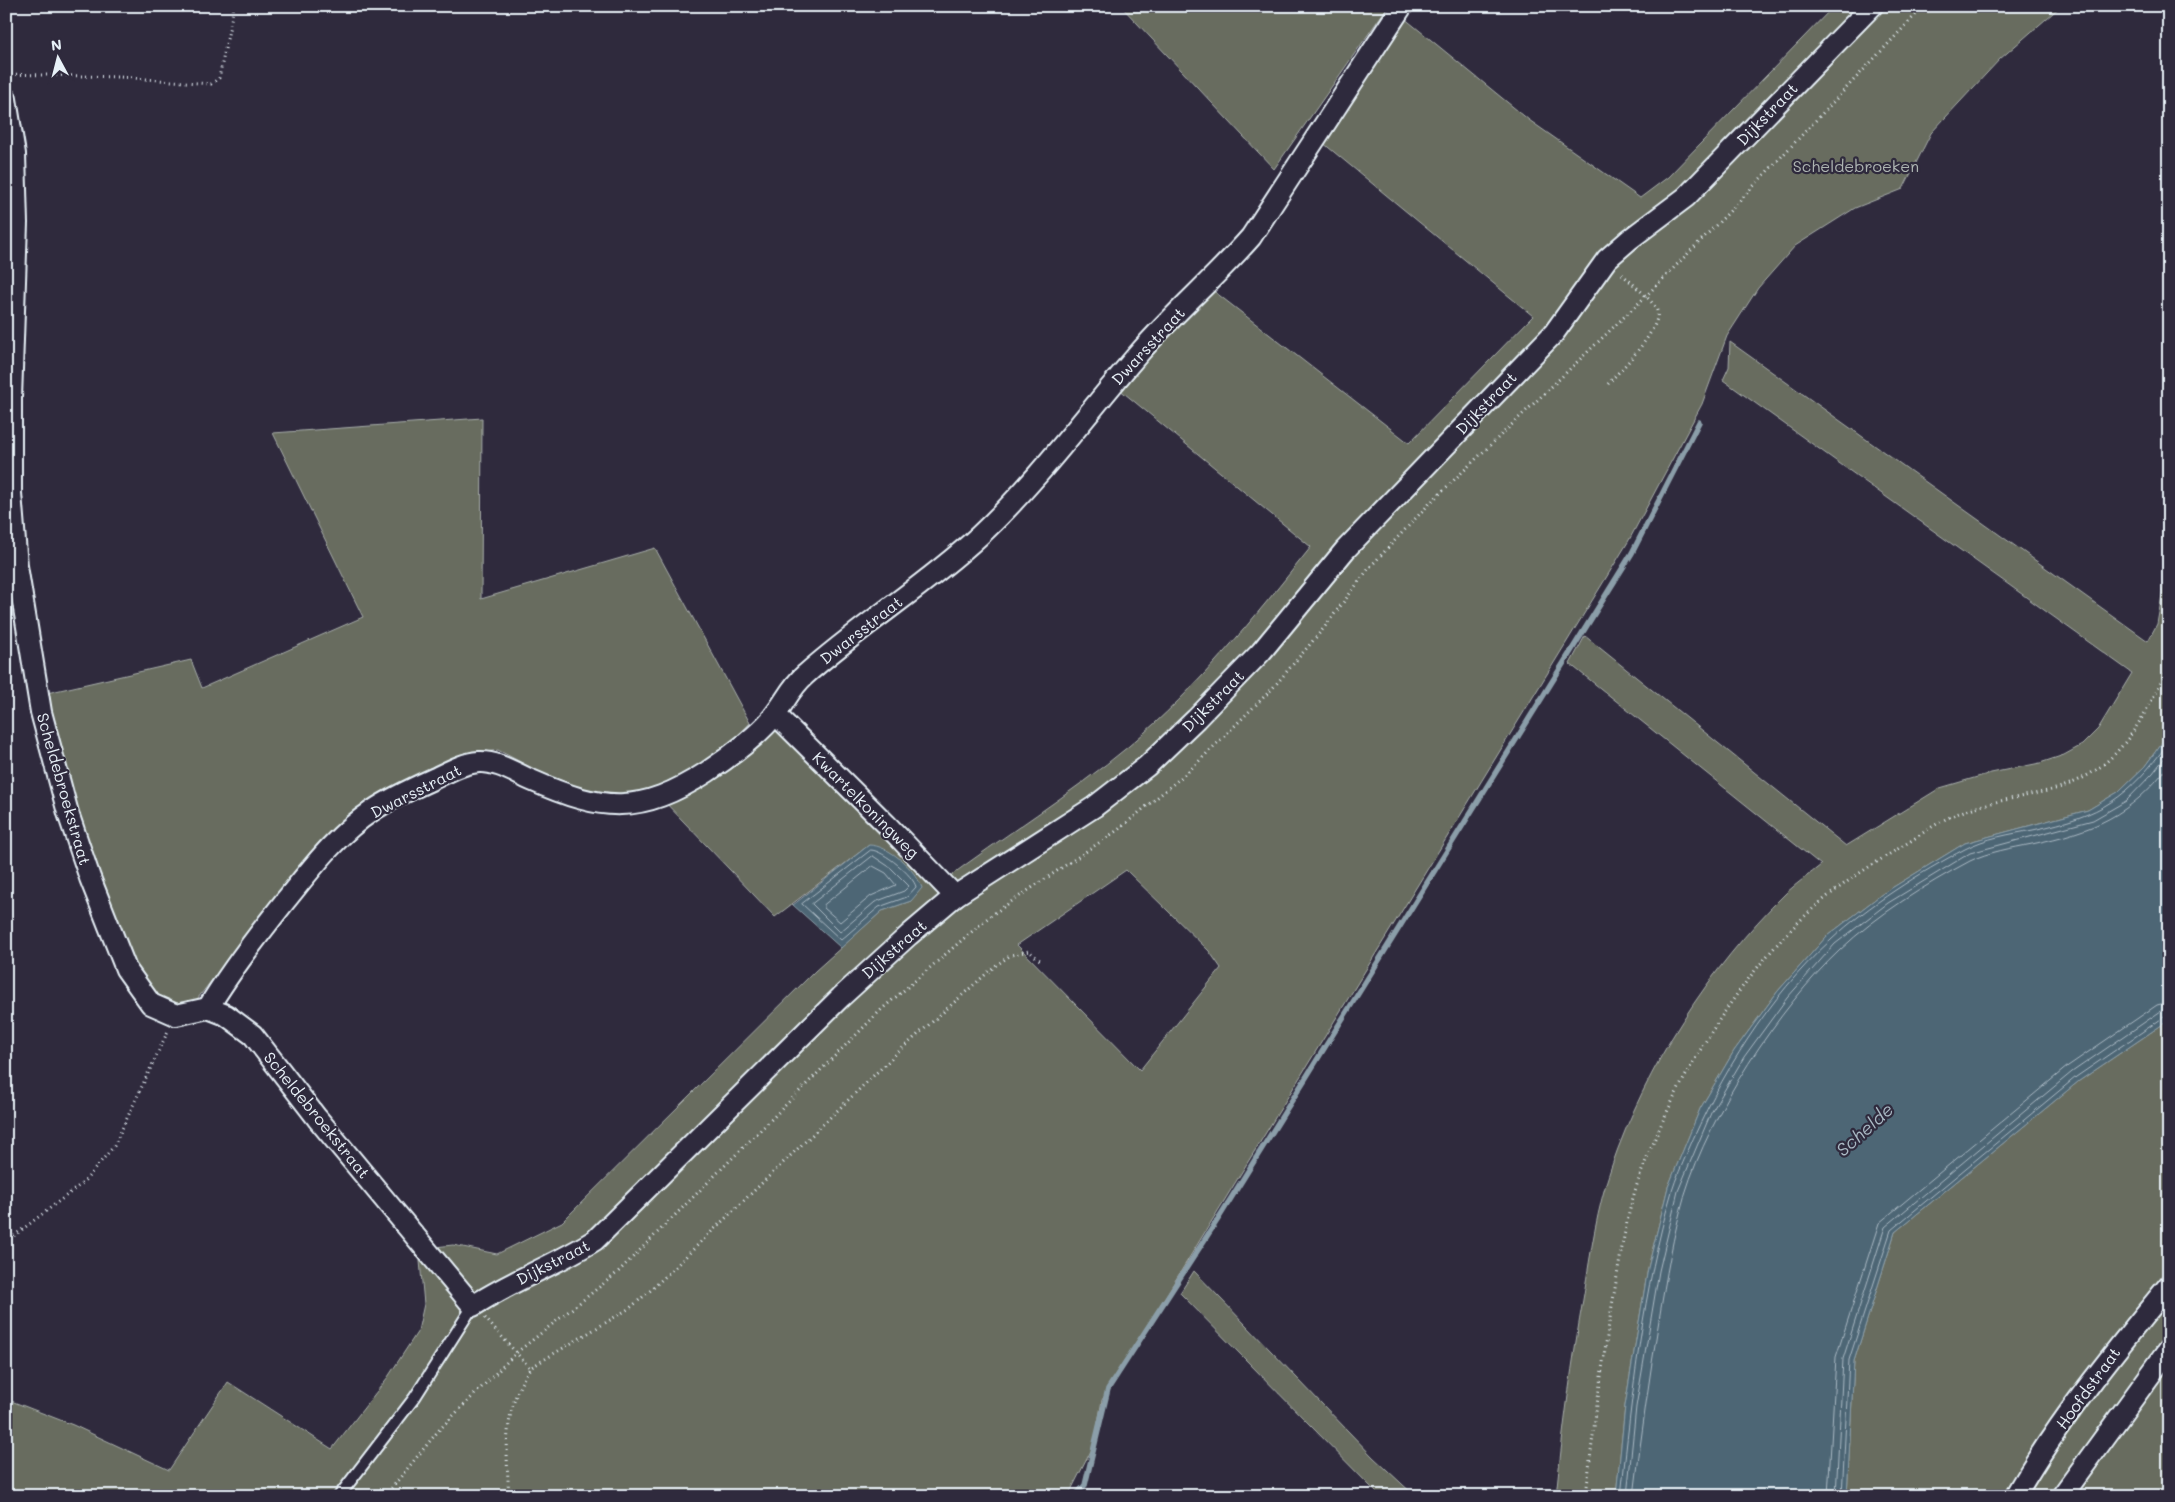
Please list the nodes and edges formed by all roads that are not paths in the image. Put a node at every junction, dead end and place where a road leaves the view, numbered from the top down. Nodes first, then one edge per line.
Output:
1 (1402, 6) edge
2 (1872, 6) edge
3 (6, 99) edge
4 (776, 714) junction
5 (955, 896) junction
6 (208, 1008) junction
7 (2169, 1285) edge
8 (473, 1306) junction
9 (2169, 1349) edge
10 (339, 1496) edge
11 (2015, 1496) edge
12 (2062, 1496) edge

1 - 4 street, Dwarsstraat
2 - 5 street, Dijkstraat
3 - 6 street, Scheldebroekstraat
4 - 5 street, Kwartelkoningweg
4 - 6 street, Dwarsstraat
5 - 8 street, Dijkstraat
6 - 8 street, Scheldebroekstraat
7 - 11 street, Hoofdstraat
8 - 10 lane
9 - 12 street

